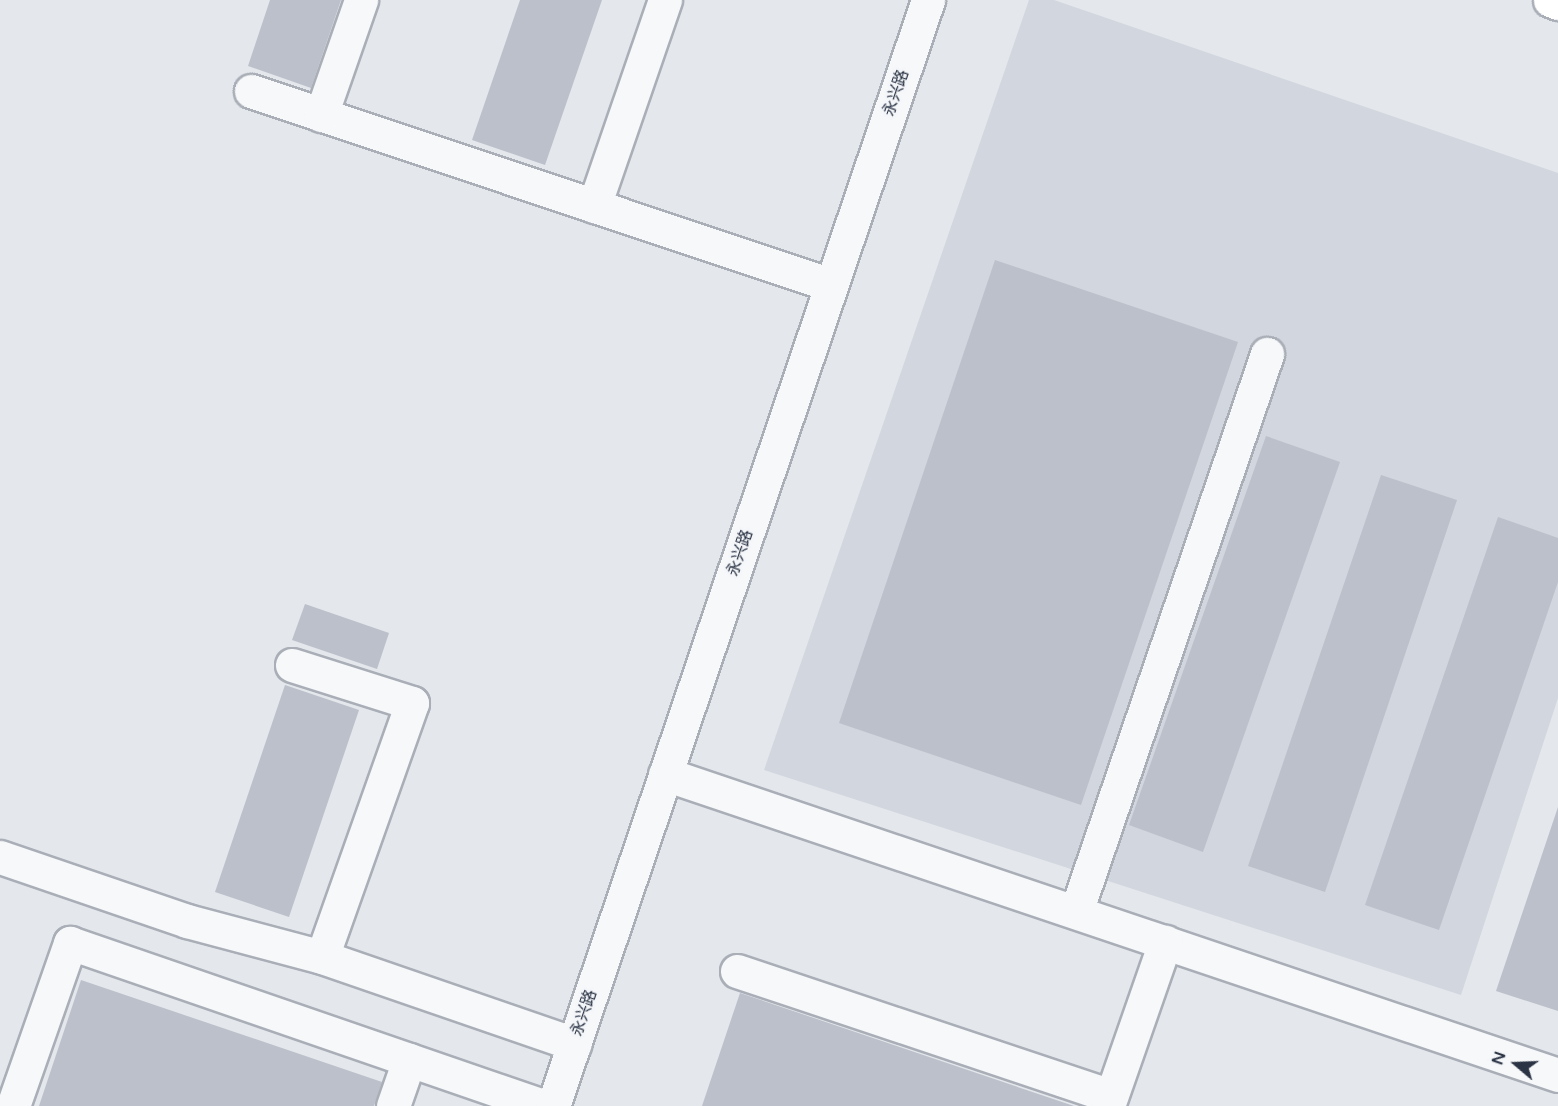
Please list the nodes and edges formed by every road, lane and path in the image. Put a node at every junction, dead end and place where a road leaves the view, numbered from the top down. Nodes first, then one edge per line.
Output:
1 (361, 0) edge
2 (665, 0) edge
3 (928, 0) edge
4 (1550, 0) edge
5 (1558, 3) edge
6 (251, 91) dead end
7 (321, 115) junction
8 (594, 206) junction
9 (831, 285) junction
10 (1267, 354) dead end
11 (292, 664) dead end
12 (665, 774) junction
13 (0, 857) edge
14 (1076, 912) junction
15 (1165, 942) junction
16 (322, 957) junction
17 (737, 971) dead end
18 (574, 1044) junction
19 (409, 1060) junction
20 (1558, 1075) edge
21 (1109, 1101) edge
22 (13, 1106) edge
23 (393, 1106) edge
24 (543, 1106) edge
25 (553, 1106) edge

1 - 7 street
2 - 8 street
3 - 9 street, 永兴路
4 - 5 main road
6 - 7 street
7 - 8 street
8 - 9 street
9 - 12 street, 永兴路
10 - 14 street
11 - 16 street
12 - 14 street
12 - 18 street, 永兴路
13 - 16 street
14 - 15 street
15 - 20 street
15 - 21 street
16 - 18 street
17 - 21 street
18 - 25 street, 永兴路
19 - 22 street
19 - 23 street
19 - 24 street

